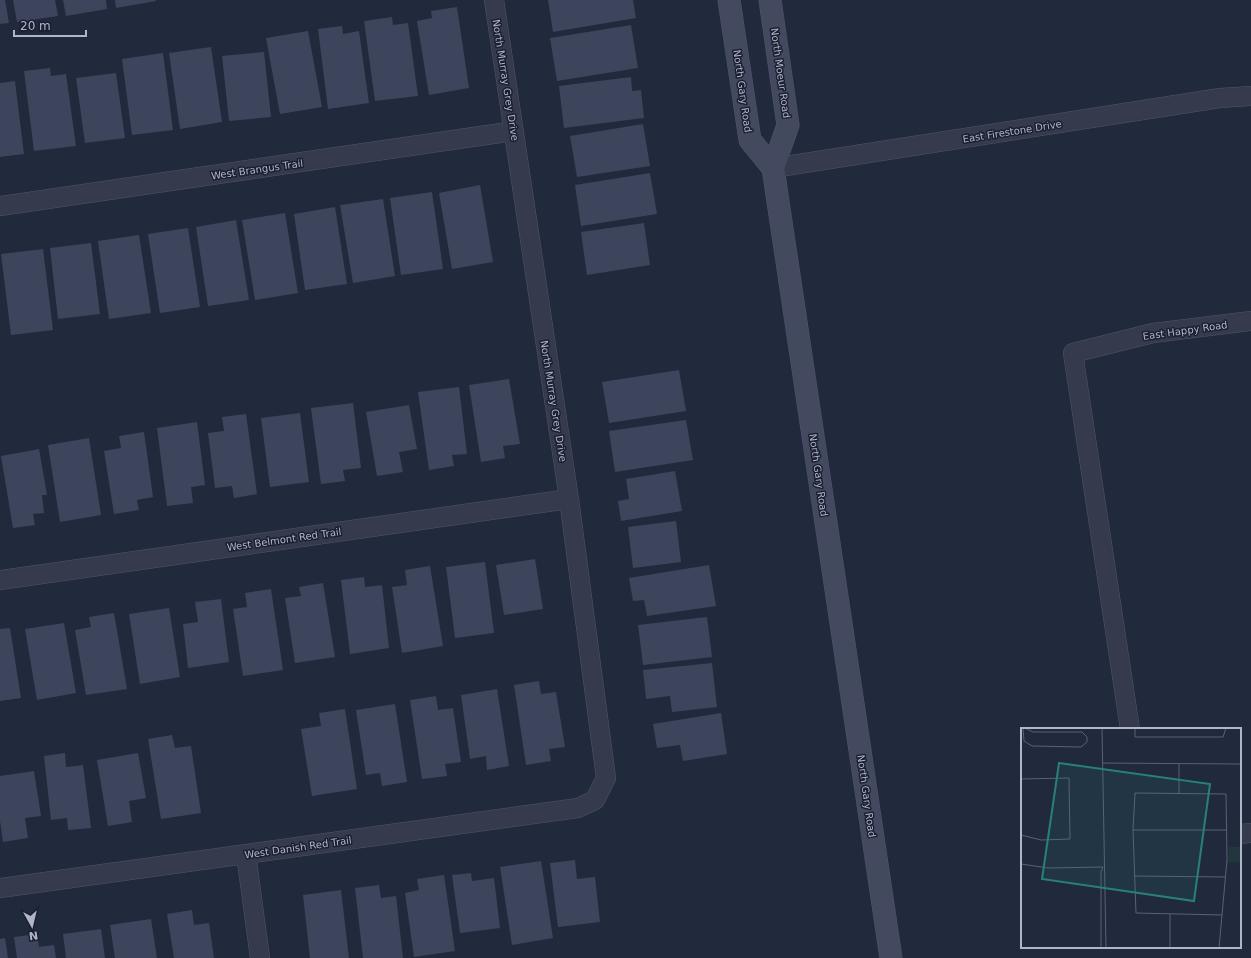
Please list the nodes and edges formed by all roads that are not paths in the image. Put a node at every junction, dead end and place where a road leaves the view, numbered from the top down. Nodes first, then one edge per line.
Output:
1 (494, 0) edge
2 (729, 0) edge
3 (770, 0) edge
4 (1251, 96) edge
5 (514, 131) junction
6 (773, 168) junction
7 (0, 206) edge
8 (1251, 320) edge
9 (569, 499) junction
10 (0, 580) edge
11 (1130, 728) edge
12 (595, 800) joint
13 (1251, 833) edge
14 (1241, 834) edge
15 (246, 854) junction
16 (0, 888) edge
17 (260, 958) edge
18 (891, 958) edge

1 - 5 street, North Murray Grey Drive
2 - 6 main road, North Gary Road
3 - 6 main road, North Moeur Road
4 - 6 street, East Firestone Drive
5 - 7 street, West Brangus Trail
5 - 9 street, North Murray Grey Drive
6 - 18 main road, North Gary Road
8 - 11 street, East Happy Road
9 - 10 street, West Belmont Red Trail
9 - 12 street, North Murray Grey Drive
12 - 15 street, West Danish Red Trail
13 - 14 street
15 - 16 street, West Danish Red Trail
15 - 17 street

